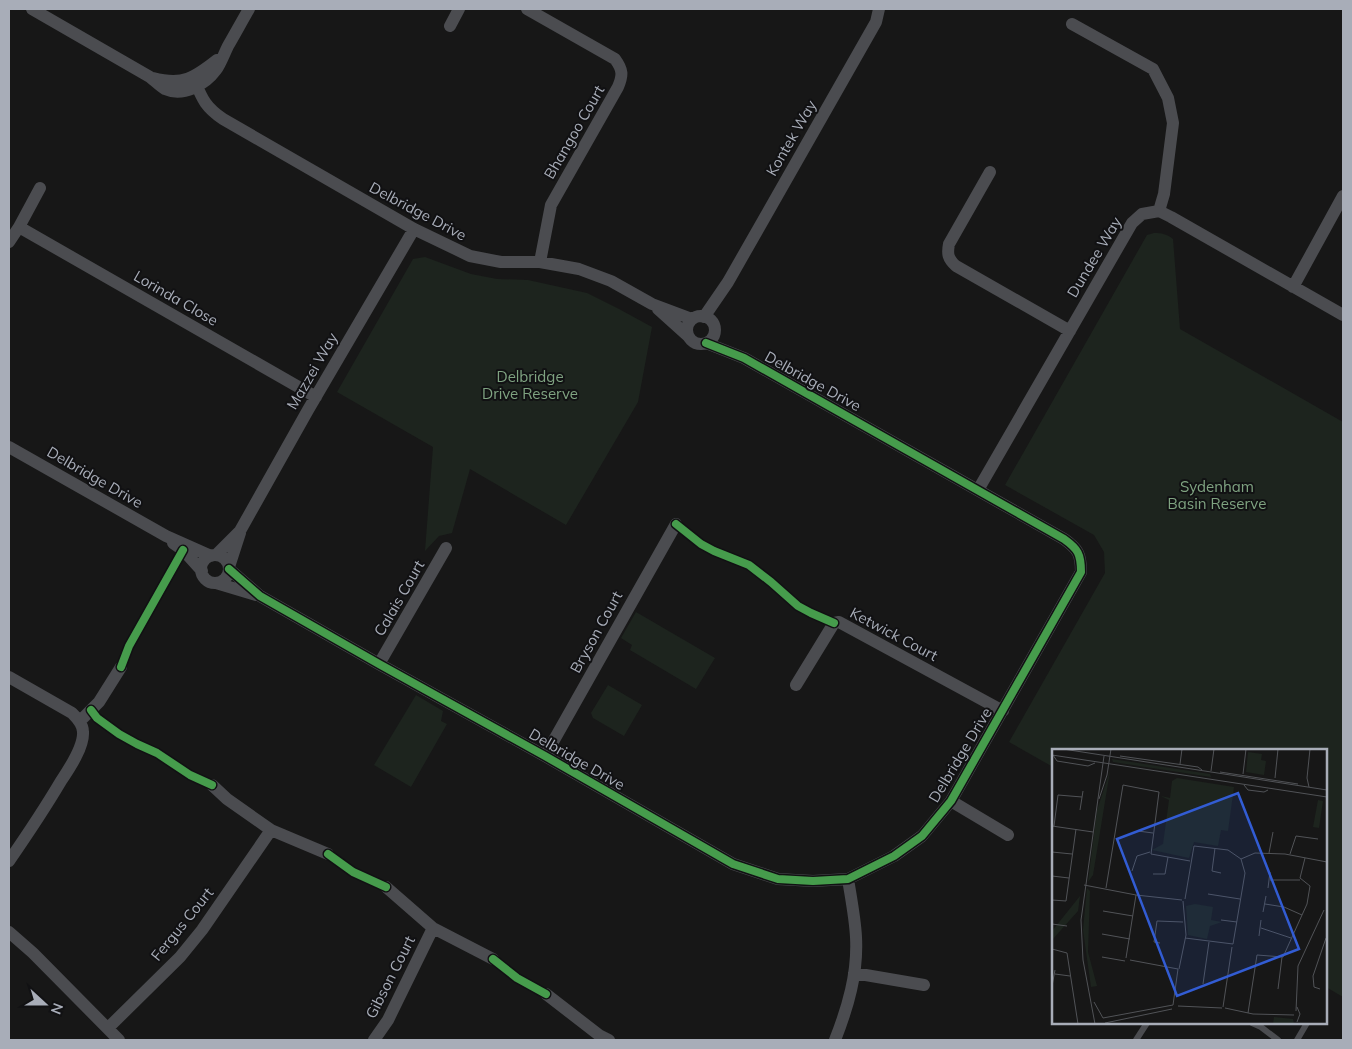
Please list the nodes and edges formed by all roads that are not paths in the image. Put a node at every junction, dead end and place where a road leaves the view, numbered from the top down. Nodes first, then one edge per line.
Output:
1 (35, 9) edge
2 (249, 9) edge
3 (459, 9) edge
4 (527, 9) edge
5 (879, 9) edge
6 (1072, 24) dead end
7 (450, 26) dead end
8 (195, 82) junction
9 (990, 172) dead end
10 (40, 188) dead end
11 (1343, 196) edge
12 (1159, 211) junction
13 (19, 227) junction
14 (414, 229) junction
15 (9, 242) edge
16 (540, 262) junction
17 (1293, 287) junction
18 (652, 304) junction
19 (1343, 315) edge
20 (706, 327) junction
21 (1070, 331) junction
22 (688, 336) junction
23 (316, 397) junction
24 (9, 447) edge
25 (978, 490) junction
26 (676, 524) dead end
27 (240, 531) junction
28 (166, 536) junction
29 (446, 548) dead end
30 (214, 555) junction
31 (229, 568) junction
32 (202, 571) junction
33 (216, 583) junction
34 (260, 596) junction
35 (379, 664) junction
36 (121, 667) dead end
37 (9, 677) edge
38 (796, 685) dead end
39 (1003, 711) junction
40 (80, 721) junction
41 (545, 756) junction
42 (212, 785) dead end
43 (951, 801) junction
44 (271, 830) junction
45 (1008, 835) dead end
46 (328, 854) dead end
47 (9, 861) edge
48 (848, 879) junction
49 (386, 888) dead end
50 (433, 928) junction
51 (9, 932) edge
52 (493, 959) dead end
53 (854, 973) junction
54 (924, 985) dead end
55 (546, 994) dead end
56 (1146, 1024) edge
57 (1254, 1024) edge
58 (1306, 1024) edge
59 (108, 1028) junction
60 (602, 1038) edge
61 (119, 1040) edge
62 (374, 1040) edge
63 (835, 1040) edge
64 (1136, 1040) edge
65 (1278, 1040) edge
66 (1297, 1040) edge

1 - 8 street
2 - 8 street
3 - 7 street
4 - 16 street, Bhangoo Court
5 - 20 street, Kontek Way
6 - 12 street
8 - 14 street, Delbridge Drive
9 - 21 street
10 - 13 street
11 - 17 street
12 - 17 street
12 - 21 street, Dundee Way
13 - 15 street
13 - 23 street, Lorinda Close
14 - 16 street, Delbridge Drive
14 - 23 street, Mazzei Way
16 - 18 street, Delbridge Drive
17 - 19 street
18 - 20 street, Delbridge Drive
18 - 22 street, Delbridge Drive
20 - 22 street
20 - 22 street
20 - 25 street, Delbridge Drive
21 - 25 street, Dundee Way
23 - 27 street, Mazzei Way
24 - 28 street, Delbridge Drive
25 - 39 street, Delbridge Drive
26 - 41 street, Bryson Court
27 - 30 street, Mazzei Way
27 - 31 street, Mazzei Way
28 - 30 street, Delbridge Drive
28 - 32 street, Delbridge Drive
29 - 35 street, Calais Court
30 - 31 street
30 - 32 street
31 - 33 street
31 - 34 street, Delbridge Drive
32 - 33 street
33 - 34 street, Delbridge Drive
34 - 35 street, Delbridge Drive
35 - 41 street, Delbridge Drive
36 - 40 street
37 - 40 street
38 - 39 street, Ketwick Court
39 - 43 street, Delbridge Drive
40 - 47 street
41 - 48 street, Delbridge Drive
42 - 44 street
43 - 45 street
43 - 48 street, Delbridge Drive
44 - 46 street
44 - 59 street, Fergus Court
48 - 53 street
49 - 50 street, Gibson Court
50 - 52 street, Gibson Court
50 - 62 street, Gibson Court
51 - 59 street
53 - 54 street
53 - 63 street
55 - 60 street
56 - 64 lane
57 - 65 lane
58 - 66 lane
59 - 61 street

